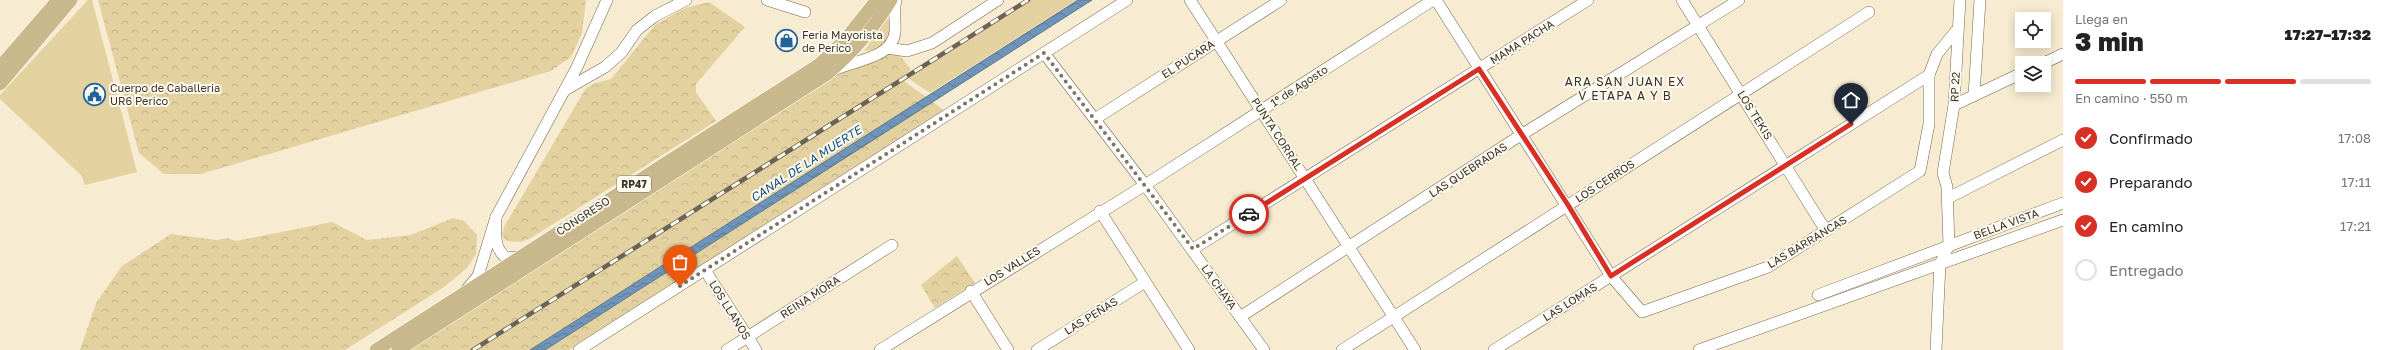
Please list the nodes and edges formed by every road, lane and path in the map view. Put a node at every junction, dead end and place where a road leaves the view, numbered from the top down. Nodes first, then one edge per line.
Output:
1 (58, 0) edge
2 (72, 0) edge
3 (606, 0) edge
4 (686, 0) edge
5 (767, 0) edge
6 (876, 0) edge
7 (891, 0) edge
8 (896, 0) edge
9 (998, 0) edge
10 (1127, 0) edge
11 (1190, 0) edge
12 (1281, 0) edge
13 (1433, 0) edge
14 (1436, 0) edge
15 (1588, 0) edge
16 (1682, 0) edge
17 (1739, 0) edge
18 (1980, 0) edge
19 (1959, 5) edge
20 (805, 12) dead end
21 (1869, 12) dead end
22 (1699, 26) junction
23 (1956, 31) dead end
24 (1217, 41) junction
25 (887, 48) junction
26 (1044, 53) junction
27 (2063, 54) edge
28 (2051, 60) edge
29 (0, 67) edge
30 (1479, 69) junction
31 (827, 74) junction
32 (1929, 75) junction
33 (2015, 76) edge
34 (0, 84) edge
35 (564, 90) junction
36 (1742, 94) junction
37 (1974, 96) junction
38 (1954, 105) junction
39 (1260, 110) junction
40 (1095, 119) junction
41 (1521, 135) junction
42 (2063, 140) edge
43 (1785, 165) junction
44 (1305, 178) junction
45 (1145, 184) junction
46 (1948, 198) junction
47 (2063, 203) edge
48 (1568, 205) junction
49 (1100, 211) junction
50 (496, 218) junction
51 (2063, 220) edge
52 (1826, 231) junction
53 (892, 245) dead end
54 (1949, 245) junction
55 (1350, 248) junction
56 (1193, 249) junction
57 (519, 258) junction
58 (1940, 264) junction
59 (705, 270) junction
60 (1611, 276) junction
61 (1145, 282) junction
62 (971, 291) junction
63 (464, 293) junction
64 (1818, 295) dead end
65 (1393, 317) junction
66 (1240, 318) junction
67 (748, 337) junction
68 (376, 350) edge
69 (398, 350) edge
70 (578, 350) edge
71 (727, 350) edge
72 (756, 350) edge
73 (880, 350) edge
74 (1008, 350) edge
75 (1037, 350) edge
76 (1189, 350) edge
77 (1264, 350) edge
78 (1342, 350) edge
79 (1414, 350) edge
80 (1494, 350) edge
81 (1699, 350) edge
82 (1936, 350) edge

1 - 29 main road
2 - 34 main road
3 - 35 street
4 - 35 street
5 - 20 street
6 - 57 main road, CONGRESO / RP47
7 - 31 main road, CONGRESO / RP47
8 - 25 street
9 - 25 street
10 - 26 street
11 - 24 street, PUNTA CORRAL
12 - 24 street, EL PUCARA
13 - 39 street, 1º de Agosto
14 - 30 street
15 - 30 street, MAMA PACHA
16 - 22 street, LOS TEKIS
17 - 22 street, LAS QUEBRADAS
18 - 19 street
18 - 37 street
19 - 38 street, RP 22
21 - 36 street, LOS CERROS
22 - 36 street, LOS TEKIS
22 - 41 street, LAS QUEBRADAS
23 - 32 street
24 - 39 street, PUNTA CORRAL
24 - 40 street, EL PUCARA
25 - 31 street
26 - 40 street, LA CHAYA
26 - 59 street
27 - 28 street
30 - 41 street
30 - 44 street, MAMA PACHA
31 - 69 main road, CONGRESO / RP47
32 - 43 street, LAS LOMAS
32 - 52 street, LAS BARRANCAS
33 - 37 street
35 - 50 street
36 - 43 street, LOS TEKIS
36 - 48 street, LOS CERROS
37 - 38 street
38 - 46 street, RP 22
39 - 44 street, PUNTA CORRAL
39 - 45 street, 1º de Agosto
40 - 45 street, LA CHAYA
41 - 48 street
41 - 55 street, LAS QUEBRADAS
42 - 46 street
43 - 52 street, LOS TEKIS
43 - 60 street, LAS LOMAS
44 - 55 street, PUNTA CORRAL
44 - 56 street, MAMA PACHA
45 - 49 street, LOS VALLES
45 - 56 street, LA CHAYA
46 - 54 street
47 - 54 street, BELLA VISTA
48 - 60 street
48 - 65 street, LOS CERROS
49 - 61 street
49 - 62 street, LOS VALLES
50 - 57 street
50 - 63 street
51 - 58 street
52 - 60 street, LAS BARRANCAS
53 - 67 street, REINA MORA
54 - 58 street
54 - 64 street, BELLA VISTA
55 - 65 street, PUNTA CORRAL
55 - 66 street, LAS QUEBRADAS
56 - 66 street, LA CHAYA
57 - 63 main road, CONGRESO / RP47
58 - 81 street
58 - 82 street
59 - 67 street, LOS LLANOS
59 - 70 street
60 - 80 street, LAS LOMAS
61 - 75 street, LAS PEÑAS
61 - 76 street
62 - 73 street, LOS VALLES
62 - 74 street
63 - 68 main road, CONGRESO / RP47
65 - 78 street, LOS CERROS
65 - 79 street, PUNTA CORRAL
66 - 77 street, LA CHAYA
67 - 71 street, REINA MORA
67 - 72 street, LOS LLANOS

